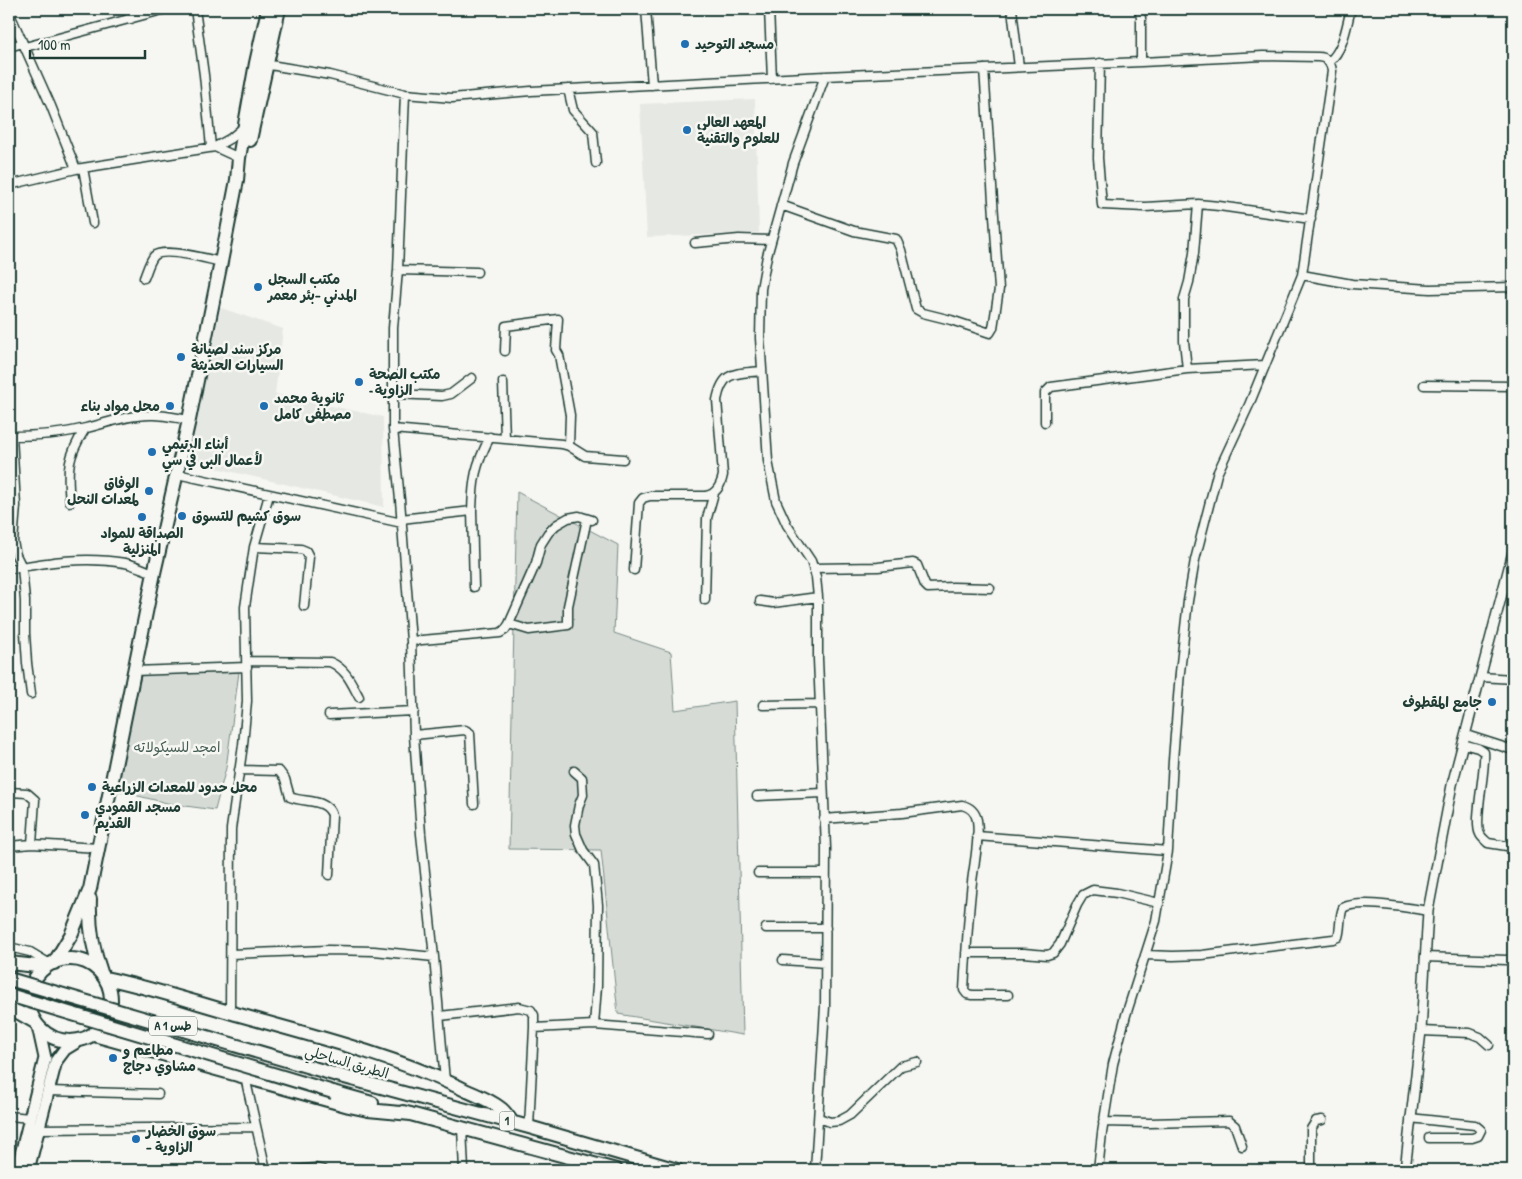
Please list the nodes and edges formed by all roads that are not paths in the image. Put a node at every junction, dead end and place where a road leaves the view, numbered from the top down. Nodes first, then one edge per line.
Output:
1 (128, 9) edge
2 (166, 9) edge
3 (195, 9) edge
4 (268, 9) edge
5 (279, 9) edge
6 (646, 9) edge
7 (769, 9) edge
8 (1012, 9) edge
9 (1139, 9) edge
10 (1350, 9) edge
11 (9, 12) edge
12 (131, 19) junction
13 (24, 45) junction
14 (9, 47) edge
15 (1141, 62) junction
16 (1329, 62) junction
17 (1100, 63) junction
18 (261, 64) junction
19 (1019, 67) junction
20 (984, 69) junction
21 (826, 76) junction
22 (772, 79) junction
23 (652, 85) junction
24 (568, 90) junction
25 (405, 94) junction
26 (244, 126) junction
27 (213, 147) junction
28 (239, 158) junction
29 (596, 163) dead end
30 (80, 169) junction
31 (237, 180) junction
32 (9, 185) edge
33 (1198, 204) junction
34 (781, 205) junction
35 (1311, 219) junction
36 (93, 223) dead end
37 (771, 240) junction
38 (695, 243) dead end
39 (221, 262) junction
40 (398, 270) junction
41 (477, 272) dead end
42 (1302, 275) junction
43 (144, 278) dead end
44 (1513, 287) edge
45 (505, 352) dead end
46 (1265, 365) junction
47 (1187, 370) junction
48 (761, 371) junction
49 (472, 378) dead end
50 (504, 382) dead end
51 (1424, 385) dead end
52 (1513, 386) edge
53 (393, 394) junction
54 (189, 420) junction
55 (1045, 422) dead end
56 (85, 429) junction
57 (393, 429) junction
58 (10, 436) edge
59 (490, 437) junction
60 (505, 438) junction
61 (569, 446) junction
62 (623, 459) dead end
63 (177, 474) junction
64 (714, 493) junction
65 (268, 495) junction
66 (70, 502) dead end
67 (472, 511) junction
68 (402, 521) junction
69 (254, 547) junction
70 (1513, 552) edge
71 (22, 567) junction
72 (813, 568) junction
73 (9, 569) edge
74 (634, 570) dead end
75 (154, 573) junction
76 (474, 587) dead end
77 (990, 588) dead end
78 (818, 597) junction
79 (705, 600) dead end
80 (760, 601) dead end
81 (304, 606) dead end
82 (509, 624) junction
83 (411, 641) junction
84 (247, 664) junction
85 (134, 671) junction
86 (1481, 677) junction
87 (1513, 679) edge
88 (31, 694) dead end
89 (359, 697) dead end
90 (820, 704) junction
91 (762, 705) dead end
92 (414, 711) junction
93 (329, 715) dead end
94 (414, 735) junction
95 (1464, 739) junction
96 (1513, 750) edge
97 (239, 770) junction
98 (574, 771) dead end
99 (9, 792) edge
100 (823, 793) junction
101 (757, 796) dead end
102 (474, 804) dead end
103 (824, 819) junction
104 (977, 836) junction
105 (32, 844) junction
106 (9, 846) edge
107 (1513, 847) edge
108 (98, 848) junction
109 (1168, 851) junction
110 (758, 873) dead end
111 (825, 873) junction
112 (329, 875) dead end
113 (90, 889) junction
114 (1159, 903) junction
115 (1428, 911) junction
116 (766, 928) dead end
117 (826, 928) junction
118 (9, 947) edge
119 (966, 953) junction
120 (231, 954) junction
121 (1145, 955) junction
122 (434, 956) junction
123 (1425, 957) junction
124 (1513, 959) edge
125 (783, 960) dead end
126 (9, 963) edge
127 (825, 963) junction
128 (50, 965) junction
129 (103, 975) junction
130 (9, 978) edge
131 (9, 995) edge
132 (1008, 995) dead end
133 (9, 1007) edge
134 (230, 1012) junction
135 (440, 1016) junction
136 (37, 1024) junction
137 (594, 1025) junction
138 (534, 1028) junction
139 (1421, 1031) junction
140 (94, 1034) junction
141 (708, 1034) dead end
142 (78, 1041) junction
143 (1489, 1045) dead end
144 (917, 1062) dead end
145 (337, 1075) joint
146 (245, 1077) junction
147 (445, 1081) junction
148 (48, 1092) junction
149 (158, 1094) dead end
150 (411, 1114) junction
151 (9, 1116) edge
152 (30, 1118) junction
153 (819, 1118) junction
154 (1410, 1118) junction
155 (1322, 1120) dead end
156 (512, 1122) junction
157 (1103, 1122) junction
158 (256, 1127) junction
159 (529, 1127) junction
160 (462, 1128) junction
161 (39, 1129) junction
162 (1429, 1138) dead end
163 (1242, 1146) dead end
164 (17, 1170) edge
165 (28, 1170) edge
166 (266, 1170) edge
167 (297, 1170) edge
168 (323, 1170) edge
169 (464, 1170) edge
170 (616, 1170) edge
171 (677, 1170) edge
172 (815, 1170) edge
173 (1098, 1170) edge
174 (1311, 1170) edge
175 (1405, 1170) edge

1 - 12 street
2 - 12 street
3 - 27 street
4 - 18 highway
5 - 18 highway
6 - 23 street
7 - 22 street
8 - 19 street
9 - 15 street
10 - 16 street
11 - 13 street
12 - 13 street
13 - 14 street
13 - 30 street
15 - 16 street
15 - 17 street
16 - 35 street
17 - 19 street
17 - 33 street
18 - 25 street
18 - 26 highway
18 - 31 highway
19 - 20 street
20 - 21 street
20 - 34 street
21 - 22 street
21 - 34 street
22 - 23 street
23 - 24 street
24 - 25 street
24 - 29 street
25 - 40 street
26 - 27 street
26 - 28 highway
27 - 28 street
27 - 30 street
28 - 31 highway
30 - 32 street
30 - 36 street
31 - 39 highway
33 - 35 street
33 - 47 street
34 - 37 street
35 - 42 street
37 - 38 street
37 - 48 street
39 - 43 street
39 - 54 highway
40 - 41 street
40 - 53 street
42 - 44 street
42 - 46 street
45 - 61 street
46 - 47 street
46 - 109 street
47 - 55 street
48 - 64 street
48 - 72 street
49 - 53 street
50 - 60 street
51 - 52 street
53 - 57 street
54 - 56 street
54 - 63 highway
56 - 58 street
56 - 66 street
57 - 59 street
57 - 68 street
58 - 71 street
59 - 60 street
59 - 67 street
60 - 61 street
61 - 62 street
63 - 65 street
63 - 75 highway
64 - 74 street
64 - 79 street
65 - 68 street
65 - 69 street
67 - 68 street
67 - 76 street
68 - 83 street
69 - 81 street
69 - 84 street
70 - 86 street
71 - 73 street
71 - 75 street
71 - 88 street
72 - 77 street
72 - 78 street
75 - 85 highway
78 - 80 street
78 - 90 street
82 - 82 street
82 - 83 street
83 - 92 street
84 - 85 street
84 - 89 street
84 - 97 street
85 - 108 highway
86 - 87 street
86 - 95 street
90 - 91 street
90 - 100 street
92 - 93 street
92 - 94 street
94 - 102 street
94 - 122 street
95 - 96 street
95 - 107 street
95 - 115 street
97 - 112 street
97 - 120 street
98 - 137 street
99 - 105 street
100 - 101 street
100 - 103 street
103 - 104 street
103 - 111 street
104 - 109 street
104 - 119 street
105 - 106 street
105 - 108 street
108 - 113 highway
109 - 114 street
110 - 111 street
111 - 117 street
113 - 128 highway
113 - 129 highway
114 - 119 street
114 - 121 street
115 - 121 street
115 - 123 street
116 - 117 street
117 - 127 street
118 - 128 street
119 - 132 street
120 - 122 street
120 - 134 street
121 - 157 street
122 - 135 street
123 - 124 street
123 - 139 street
125 - 127 street
126 - 128 highway
127 - 153 street
128 - 129 highway
128 - 136 highway
129 - 134 highway
129 - 140 highway
130 - 145 highway, الطريق الساحلي / A 1 طس, bridge
131 - 150 highway, A 1 طس, bridge
133 - 136 highway
134 - 147 highway
135 - 138 street
135 - 147 street
136 - 142 highway
136 - 152 main road
137 - 138 street
137 - 141 street
138 - 159 street
139 - 143 street
139 - 154 street
140 - 142 highway
140 - 146 highway
142 - 148 main road
144 - 153 street
145 - 156 highway, الطريق الساحلي / 1
146 - 150 highway
146 - 158 street
147 - 156 highway
148 - 149 street
148 - 161 main road
150 - 160 highway, A 1 طس
151 - 152 street
152 - 164 main road
153 - 172 street
154 - 162 street
154 - 175 street
155 - 174 street
156 - 159 highway, الطريق الساحلي / 1
157 - 163 street
157 - 173 street
158 - 161 street
158 - 166 street
159 - 171 highway, الطريق الساحلي / 1
160 - 169 street
160 - 170 highway, A 1 طس
161 - 165 main road
167 - 168 street

